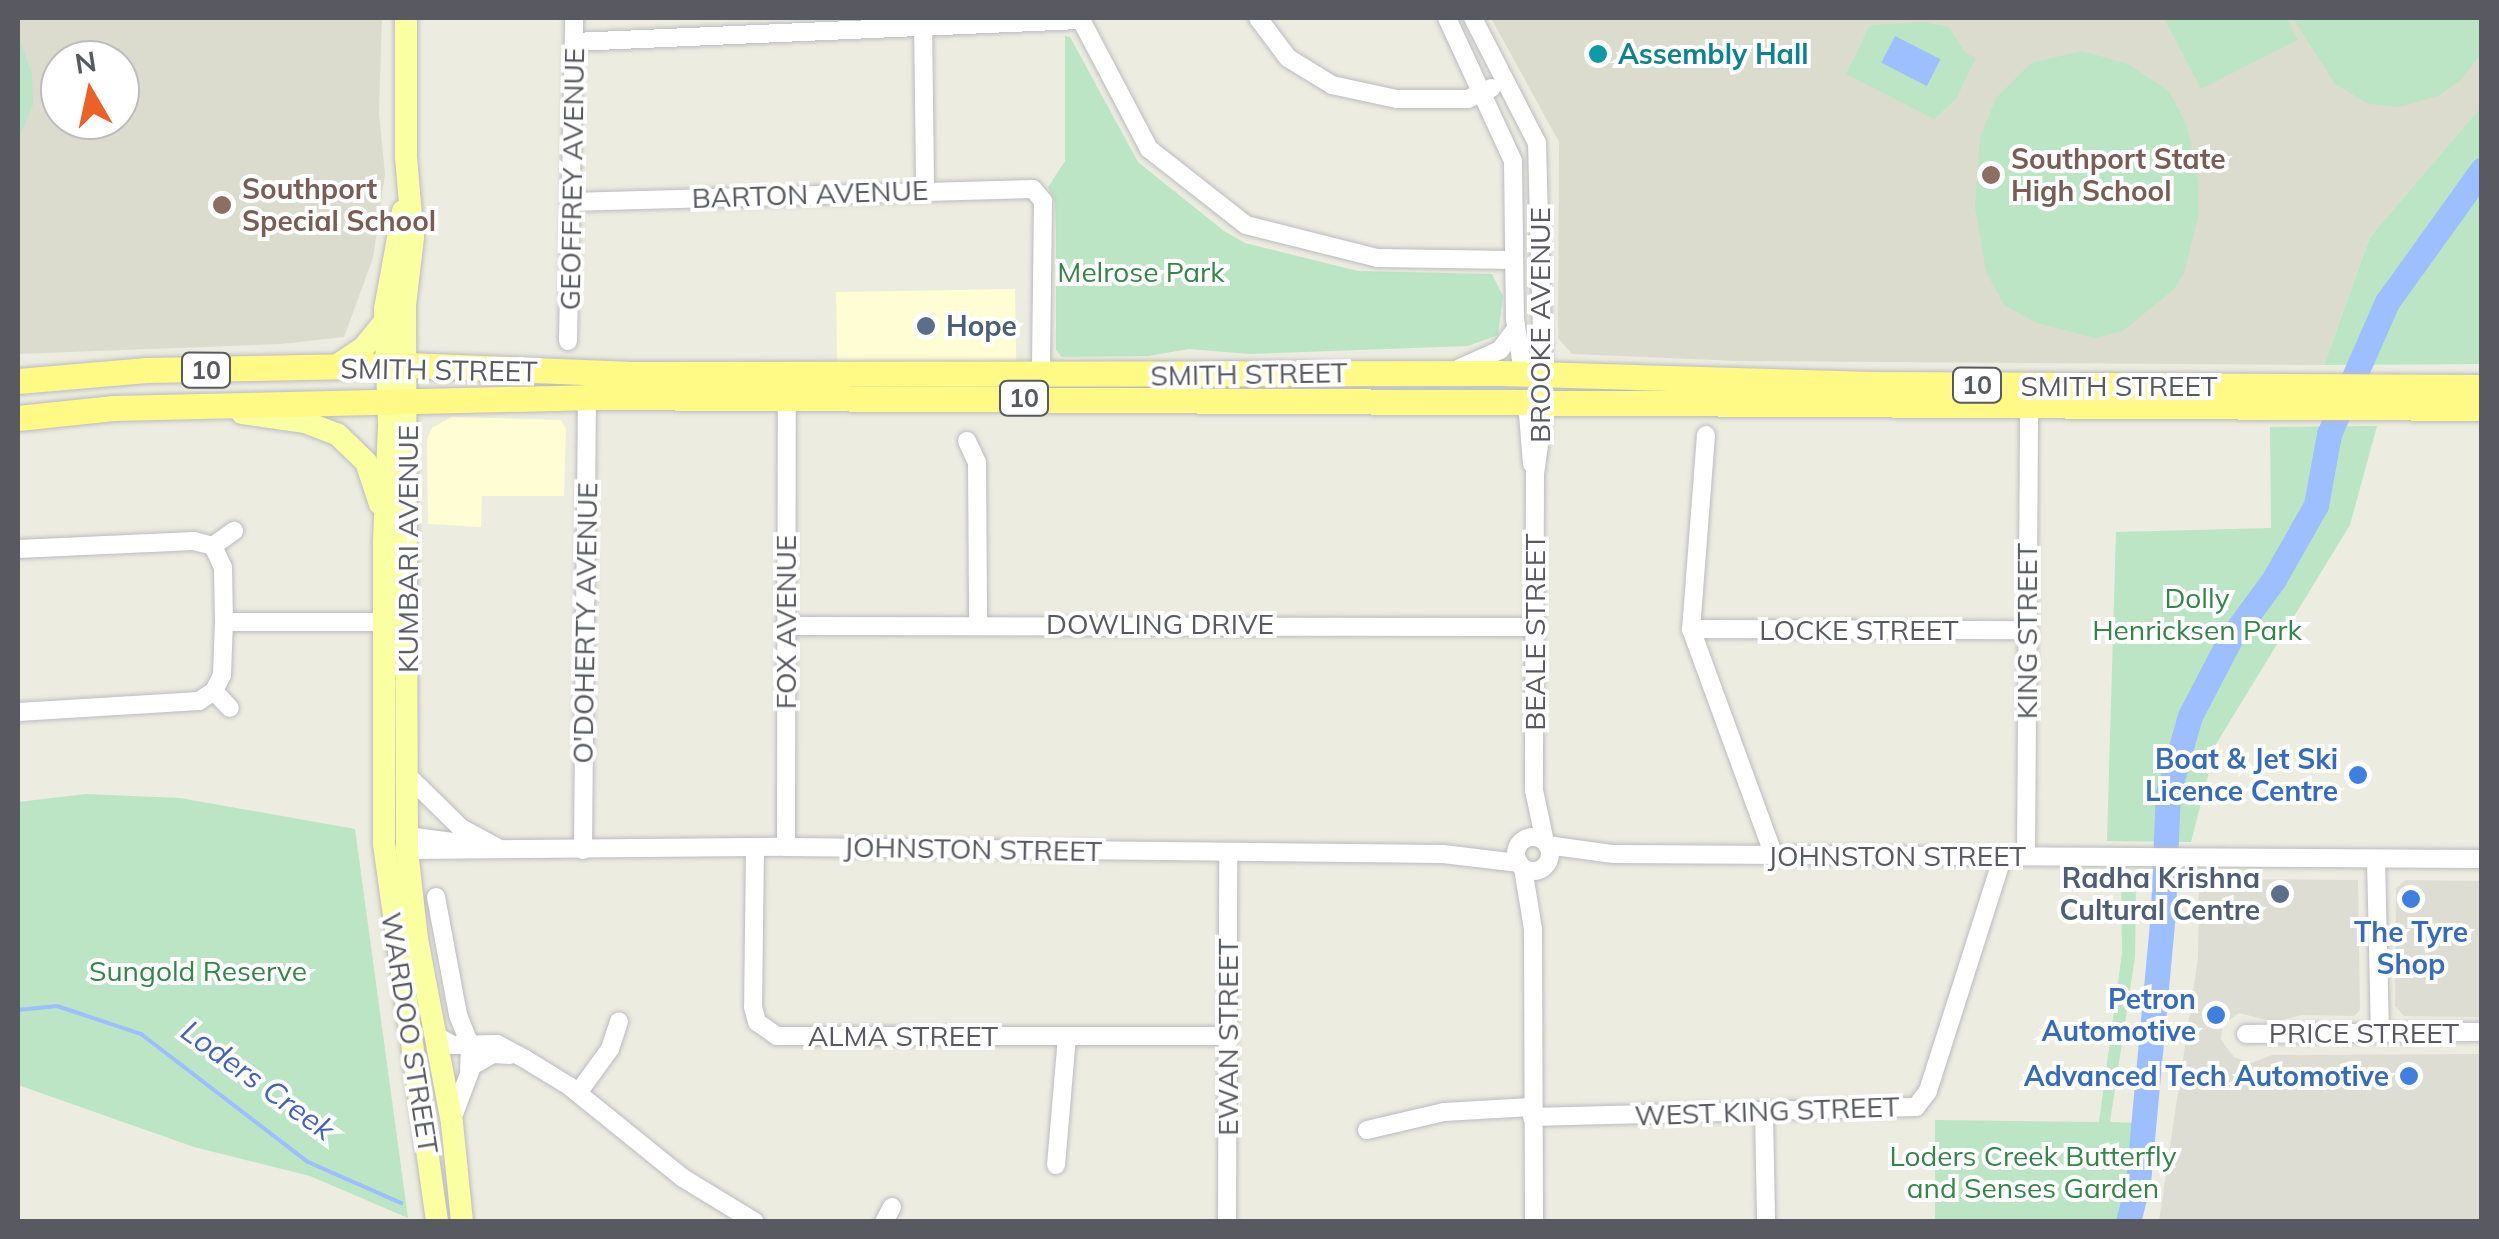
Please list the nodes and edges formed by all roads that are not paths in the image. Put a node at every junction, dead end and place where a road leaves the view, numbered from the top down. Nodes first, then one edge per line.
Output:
1 (406, 18) edge
2 (574, 18) edge
3 (1258, 18) edge
4 (1446, 18) edge
5 (1473, 18) edge
6 (1080, 19) edge
7 (923, 22) edge
8 (574, 42) junction
9 (1506, 80) junction
10 (1482, 94) junction
11 (407, 188) junction
12 (925, 190) junction
13 (570, 202) junction
14 (1514, 260) junction
15 (385, 321) junction
16 (1515, 330) junction
17 (568, 341) dead end
18 (397, 366) junction
19 (333, 368) junction
20 (1448, 372) junction
21 (1533, 373) junction
22 (1041, 375) junction
23 (18, 381) edge
24 (2482, 388) edge
25 (587, 397) junction
26 (2314, 397) junction
27 (2380, 397) junction
28 (788, 398) junction
29 (398, 400) junction
30 (1536, 402) junction
31 (2029, 405) junction
32 (183, 406) junction
33 (2482, 408) edge
34 (18, 418) edge
35 (1706, 435) dead end
36 (967, 441) dead end
37 (1535, 474) joint
38 (234, 531) dead end
39 (384, 532) junction
40 (213, 546) junction
41 (18, 549) edge
42 (224, 622) junction
43 (384, 622) junction
44 (409, 622) junction
45 (978, 623) junction
46 (785, 626) junction
47 (1534, 627) junction
48 (1691, 629) junction
49 (2026, 630) junction
50 (214, 691) junction
51 (230, 708) dead end
52 (18, 712) edge
53 (406, 774) junction
54 (1534, 790) junction
55 (399, 843) junction
56 (1546, 844) junction
57 (786, 847) junction
58 (755, 848) junction
59 (503, 850) junction
60 (583, 850) junction
61 (1228, 852) junction
62 (467, 853) junction
63 (1521, 854) junction
64 (1613, 854) junction
65 (1774, 856) junction
66 (2004, 856) junction
67 (2026, 856) junction
68 (2376, 859) junction
69 (2482, 859) edge
70 (1545, 866) junction
71 (410, 890) junction
72 (436, 898) dead end
73 (1533, 929) junction
74 (618, 1021) dead end
75 (2380, 1032) junction
76 (2482, 1032) edge
77 (2246, 1034) dead end
78 (436, 1036) junction
79 (1067, 1036) junction
80 (1228, 1036) junction
81 (470, 1044) junction
82 (525, 1060) junction
83 (469, 1069) junction
84 (578, 1093) junction
85 (1532, 1112) junction
86 (1764, 1114) junction
87 (452, 1123) junction
88 (1367, 1130) dead end
89 (1056, 1165) dead end
90 (436, 1222) edge
91 (462, 1222) edge
92 (755, 1222) edge
93 (1227, 1222) edge
94 (1534, 1222) edge
95 (1766, 1222) edge

1 - 11 main road, KUMBARI AVENUE
2 - 8 street, GEOFFREY AVENUE
3 - 10 street
4 - 10 street, BROOKE AVENUE
5 - 9 street, BROOKE AVENUE
6 - 7 street
6 - 14 street
7 - 8 street
7 - 12 street
8 - 13 street, GEOFFREY AVENUE
9 - 10 street
9 - 21 street, BROOKE AVENUE
10 - 14 street, BROOKE AVENUE
11 - 15 main road, KUMBARI AVENUE
11 - 18 main road, KUMBARI AVENUE
12 - 13 street, BARTON AVENUE
12 - 22 street, BARTON AVENUE
13 - 17 street, GEOFFREY AVENUE
14 - 16 street, BROOKE AVENUE
15 - 18 main road, KUMBARI AVENUE
15 - 19 main road
16 - 20 street
16 - 21 street, BROOKE AVENUE
18 - 19 highway, SMITH STREET / 10
18 - 22 highway, SMITH STREET / 10
18 - 29 main road, KUMBARI AVENUE
19 - 23 highway, SMITH STREET / 10
20 - 21 highway, SMITH STREET / 10
20 - 22 highway, SMITH STREET / 10
21 - 26 highway, SMITH STREET / 10
21 - 30 highway, BROOKE AVENUE
24 - 27 highway, SMITH STREET / 10
25 - 28 highway, SMITH STREET / 10
25 - 29 highway, SMITH STREET / 10
25 - 60 street, O'DOHERTY AVENUE
26 - 27 highway, SMITH STREET / 10
26 - 31 highway, SMITH STREET / 10
27 - 33 highway, SMITH STREET / 10
28 - 30 highway, SMITH STREET / 10
28 - 46 street, FOX AVENUE
29 - 32 highway, SMITH STREET / 10
29 - 39 main road, KUMBARI AVENUE
29 - 44 main road, KUMBARI AVENUE
30 - 31 highway, SMITH STREET / 10
30 - 37 street, BROOKE AVENUE
31 - 49 street, KING STREET
32 - 34 highway, SMITH STREET / 10
32 - 39 main road
35 - 48 street
36 - 45 street
37 - 47 street, BEALE STREET
38 - 40 street
39 - 43 main road, KUMBARI AVENUE
40 - 41 street
40 - 42 street
42 - 43 street
42 - 50 street
43 - 44 street
43 - 55 main road, KUMBARI AVENUE
44 - 53 main road, KUMBARI AVENUE
45 - 46 street, DOWLING DRIVE
45 - 47 street, DOWLING DRIVE
46 - 57 street, FOX AVENUE
47 - 54 street, BEALE STREET
48 - 49 street, LOCKE STREET
48 - 65 street
49 - 67 street, KING STREET
50 - 51 street
50 - 52 street
53 - 55 main road, KUMBARI AVENUE
53 - 59 street
54 - 56 street, BEALE STREET
54 - 63 street, BEALE STREET
55 - 59 street, JOHNSTON STREET
55 - 62 street, JOHNSTON STREET
55 - 71 main road, WARDOO STREET
55 - 90 main road, WARDOO STREET
56 - 63 street, JOHNSTON STREET
56 - 64 street, JOHNSTON STREET
56 - 70 street, BEALE STREET
57 - 58 street, JOHNSTON STREET
57 - 61 street, JOHNSTON STREET
58 - 60 street, JOHNSTON STREET
58 - 79 street, ALMA STREET
59 - 60 street, JOHNSTON STREET
59 - 62 street, JOHNSTON STREET
61 - 63 street, JOHNSTON STREET
61 - 80 street, EWAN STREET
62 - 71 street
63 - 70 street, JOHNSTON STREET
63 - 73 street, BEALE STREET
64 - 65 street, JOHNSTON STREET
64 - 70 street, JOHNSTON STREET
65 - 66 street, JOHNSTON STREET
66 - 67 street, JOHNSTON STREET
66 - 86 street, WEST KING STREET
67 - 68 street, JOHNSTON STREET
68 - 69 street, JOHNSTON STREET
68 - 75 street
70 - 73 street, BEALE STREET
71 - 78 main road, WARDOO STREET
72 - 81 street, WARDOO STREET
73 - 85 street, BEALE STREET
74 - 84 street
75 - 76 street, PRICE STREET
75 - 77 street, PRICE STREET
78 - 81 street
78 - 87 main road, WARDOO STREET
79 - 80 street, ALMA STREET
79 - 89 street
80 - 93 street, EWAN STREET
81 - 82 street
81 - 83 street, WARDOO STREET
82 - 83 street
82 - 84 street
83 - 87 street, WARDOO STREET
84 - 92 street
85 - 86 street, WEST KING STREET
85 - 88 street, WEST KING STREET
85 - 94 street, BEALE STREET
86 - 95 street
87 - 91 main road, WARDOO STREET

